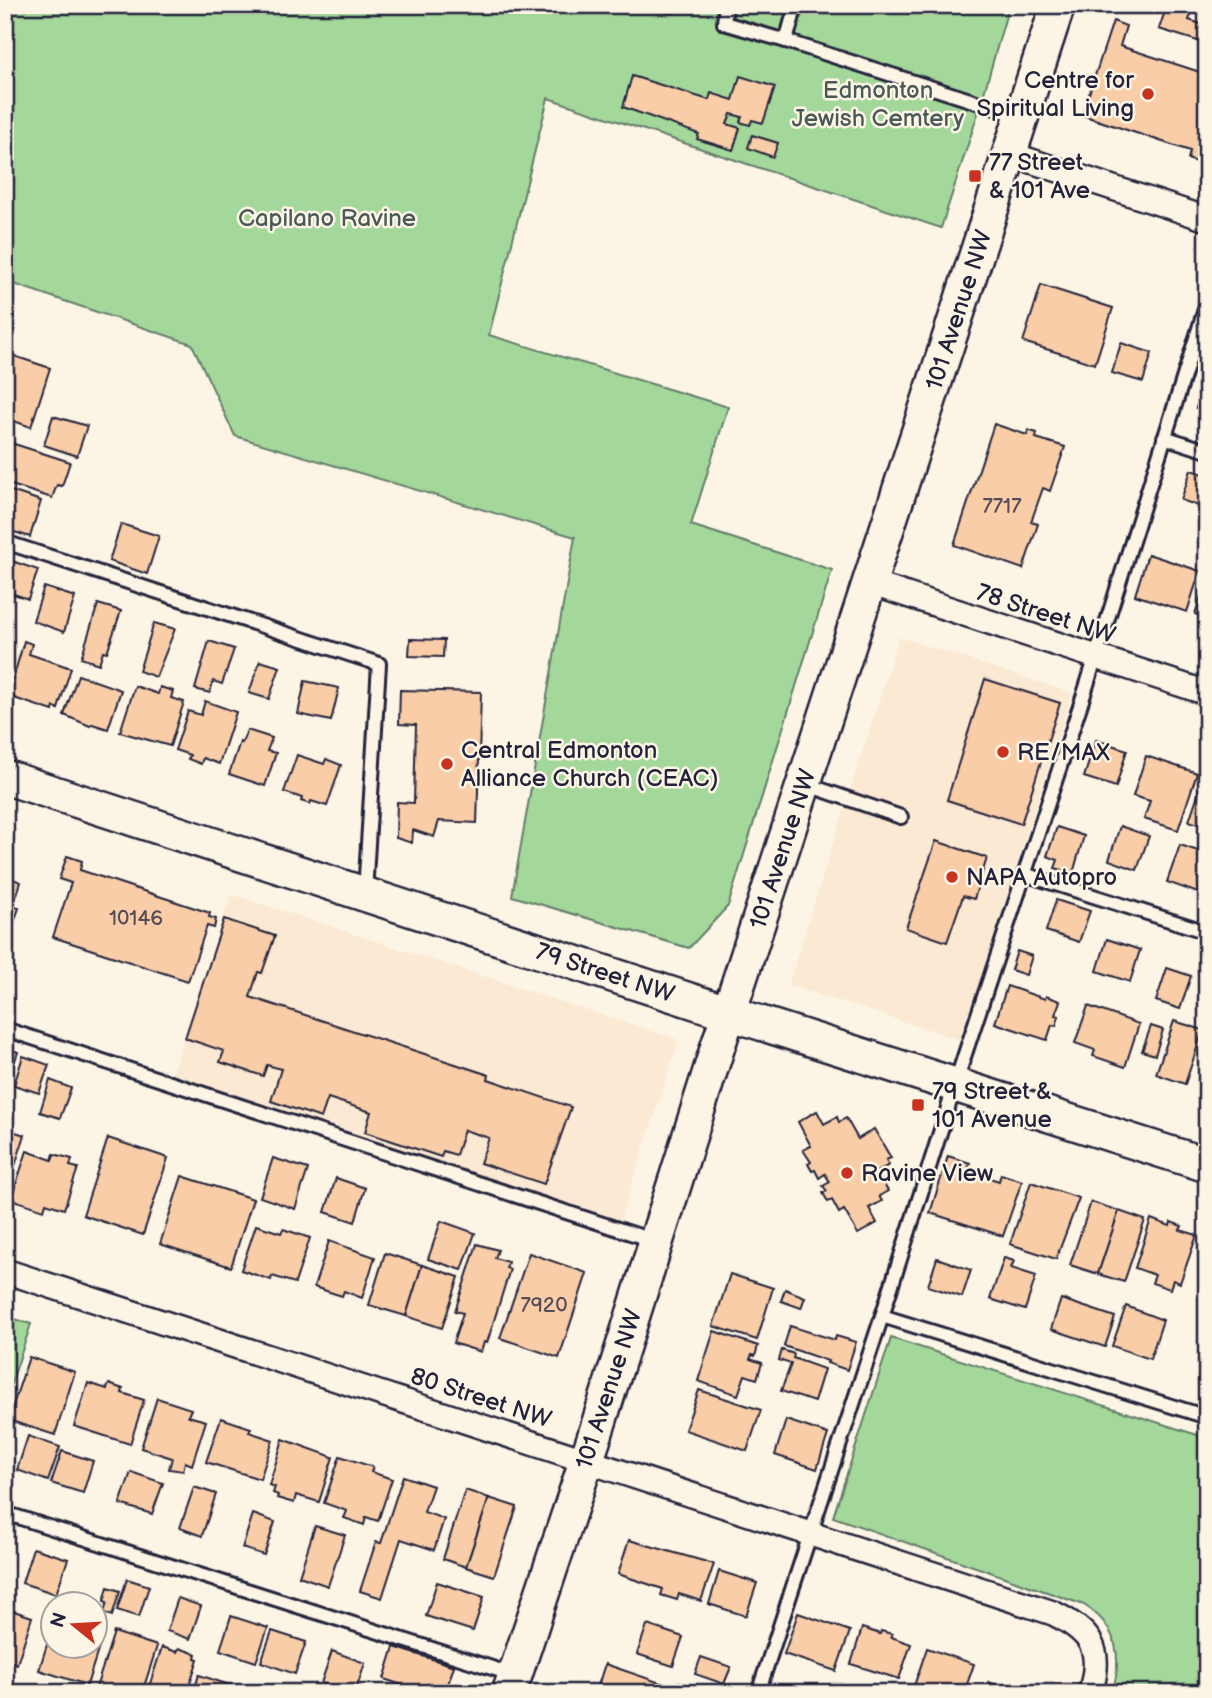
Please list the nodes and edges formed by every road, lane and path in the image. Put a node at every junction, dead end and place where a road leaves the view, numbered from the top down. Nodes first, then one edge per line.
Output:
1 (726, 5) edge
2 (796, 5) edge
3 (1058, 5) edge
4 (786, 41) junction
5 (1021, 117) junction
6 (1010, 154) junction
7 (1207, 219) edge
8 (1207, 303) edge
9 (1164, 437) junction
10 (1207, 451) edge
11 (5, 542) edge
12 (870, 583) junction
13 (1095, 658) junction
14 (1207, 693) edge
15 (5, 777) edge
16 (805, 785) junction
17 (901, 817) dead end
18 (1024, 874) junction
19 (365, 894) junction
20 (1207, 932) edge
21 (729, 1013) junction
22 (5, 1029) edge
23 (955, 1084) junction
24 (1207, 1165) edge
25 (656, 1241) junction
26 (5, 1271) edge
27 (882, 1316) junction
28 (1207, 1417) edge
29 (586, 1461) junction
30 (5, 1513) edge
31 (811, 1532) junction
32 (512, 1684) edge
33 (758, 1693) edge
34 (1090, 1693) edge

1 - 4 lane
2 - 4 lane
3 - 5 street, 101 Avenue NW
4 - 5 lane
5 - 6 street, 101 Avenue NW
6 - 7 street
6 - 12 street, 101 Avenue NW
8 - 9 lane
9 - 10 lane
9 - 13 lane
11 - 19 lane
12 - 13 street, 78 Street NW
12 - 16 street, 101 Avenue NW
13 - 14 street, 78 Street NW
13 - 18 lane
15 - 19 street, 79 Street NW
16 - 17 lane
16 - 21 street, 101 Avenue NW
18 - 20 lane
18 - 23 lane
19 - 21 street, 79 Street NW
21 - 23 street, 79 Street NW
21 - 25 street, 101 Avenue NW
22 - 25 lane
23 - 24 street, 79 Street NW
23 - 27 lane
25 - 29 street, 101 Avenue NW
26 - 29 street, 80 Street NW
27 - 28 lane
27 - 31 lane
29 - 31 street, 80 Street NW
29 - 32 street, 101 Avenue NW
30 - 32 lane
31 - 33 lane
31 - 34 street, 80 Street NW

